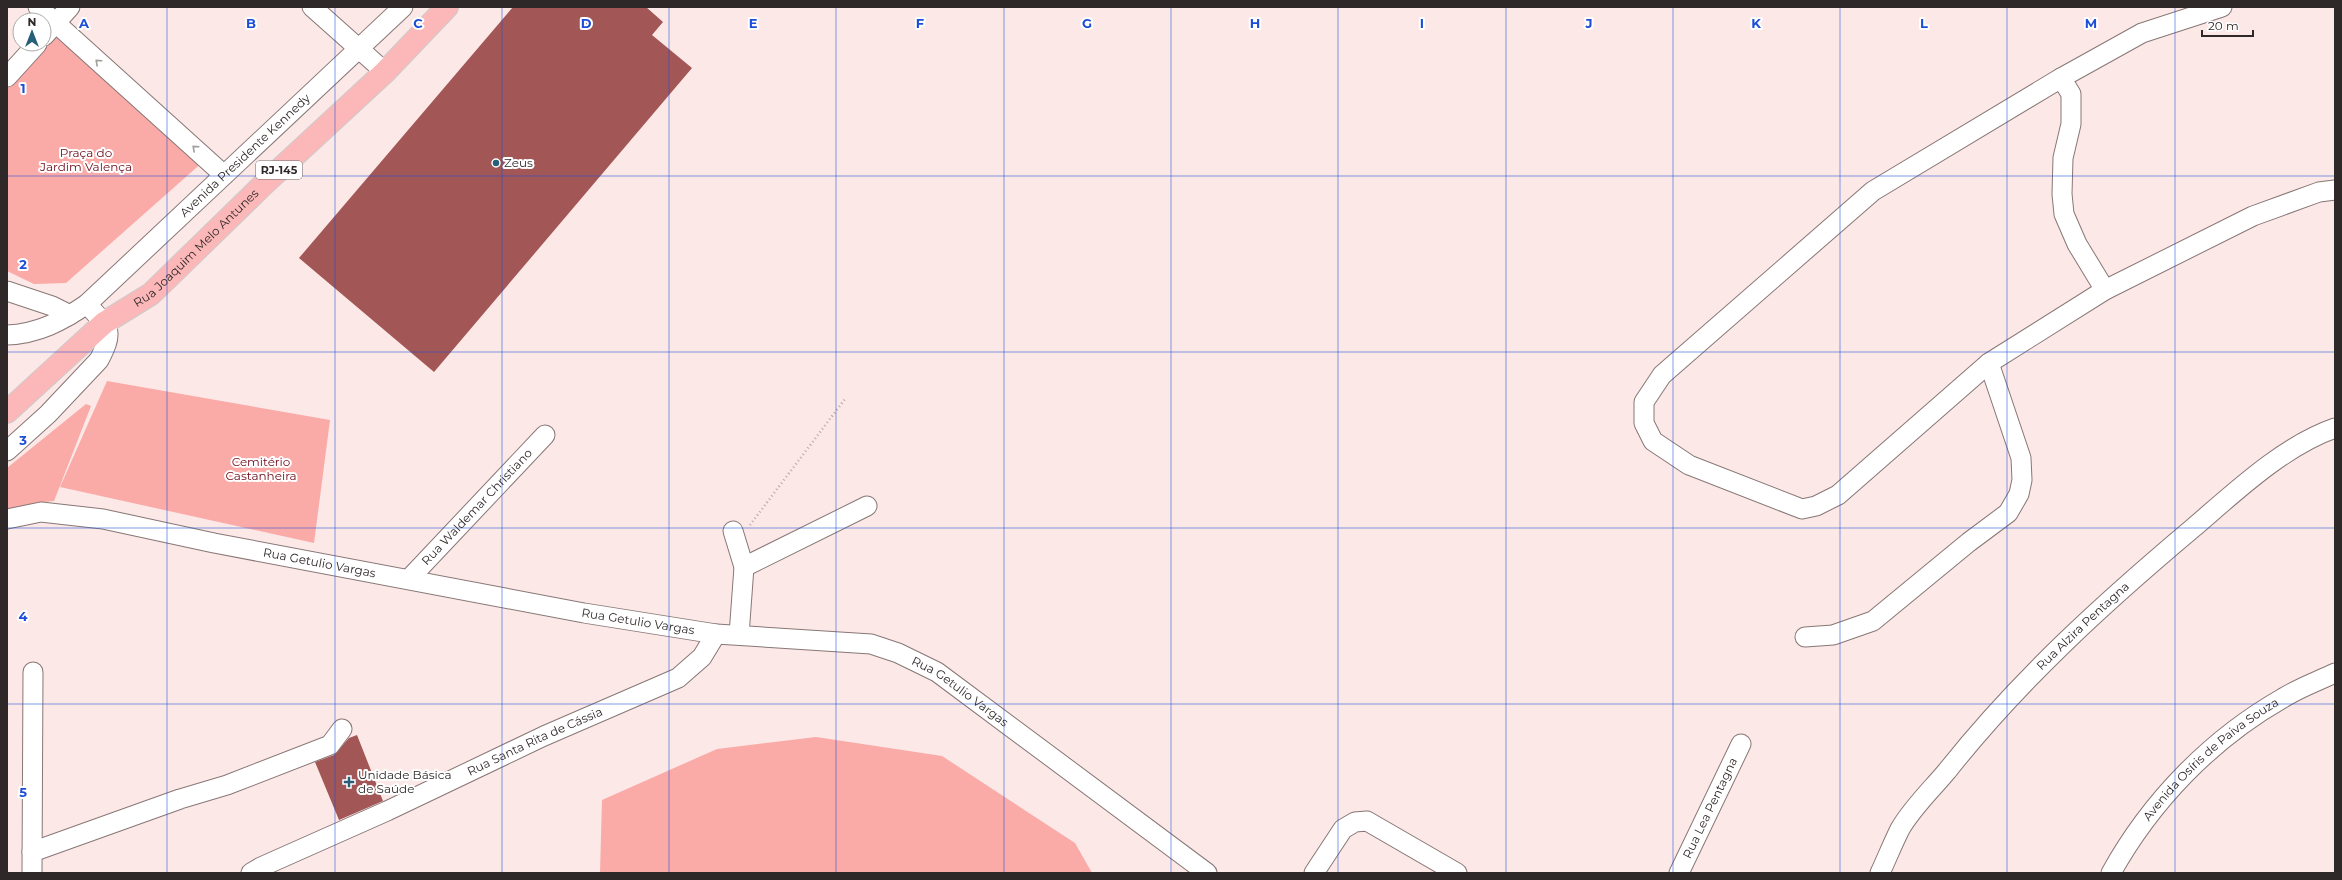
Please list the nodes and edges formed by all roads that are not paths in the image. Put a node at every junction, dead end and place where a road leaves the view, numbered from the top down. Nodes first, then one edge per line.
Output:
1 (70, 7) edge
2 (312, 7) edge
3 (403, 7) edge
4 (447, 7) edge
5 (2222, 7) edge
6 (52, 28) edge
7 (52, 32) edge
8 (359, 49) junction
9 (30, 52) edge
10 (385, 72) junction
11 (7, 77) edge
12 (2061, 78) junction
13 (224, 174) junction
14 (2335, 190) edge
15 (2105, 290) junction
16 (7, 291) edge
17 (87, 304) junction
18 (70, 315) junction
19 (104, 323) junction
20 (7, 335) edge
21 (1989, 363) junction
22 (7, 412) edge
23 (2335, 428) edge
24 (545, 435) dead end
25 (7, 451) edge
26 (867, 506) dead end
27 (7, 519) edge
28 (735, 537) road end
29 (744, 568) junction
30 (409, 579) junction
31 (716, 634) junction
32 (739, 635) junction
33 (1805, 637) dead end
34 (33, 672) dead end
35 (2335, 673) edge
36 (342, 729) dead end
37 (1741, 744) dead end
38 (32, 852) junction
39 (32, 873) edge
40 (251, 873) edge
41 (1207, 873) edge
42 (1314, 873) edge
43 (1457, 873) edge
44 (1679, 873) edge
45 (1880, 873) edge
46 (2111, 873) edge

1 - 6 street
2 - 8 street
3 - 8 street, Avenida Presidente Kennedy
4 - 10 main road, Rua Joaquim Melo Antunes / RJ-145
5 - 12 street
13 -> 7 street
8 - 10 street
8 - 13 street, Avenida Presidente Kennedy
9 - 11 street
10 - 19 main road, Rua Joaquim Melo Antunes / RJ-145
12 - 15 street
12 - 21 street
13 - 17 street, Avenida Presidente Kennedy
14 - 15 street
15 - 21 street
16 - 18 street
17 - 18 street, Avenida Presidente Kennedy
17 - 19 street
18 - 20 street, Avenida Presidente Kennedy
19 - 22 main road, Rua Joaquim Melo Antunes / RJ-145
19 - 25 street
21 - 33 street
23 - 45 street, Rua Alzira Pentagna
24 - 30 street, Rua Waldemar Christiano
26 - 29 street
27 - 30 street, Rua Getulio Vargas
28 - 29 street
29 - 32 street
30 - 31 street, Rua Getulio Vargas
31 - 32 street, Rua Getulio Vargas
31 - 40 street, Rua Santa Rita de Cássia
32 - 41 street, Rua Getulio Vargas
34 - 38 street
35 - 46 street, Avenida Osíris de Paiva Souza
36 - 38 street
37 - 44 street, Rua Lea Pentagna
38 - 39 street
42 - 43 street

